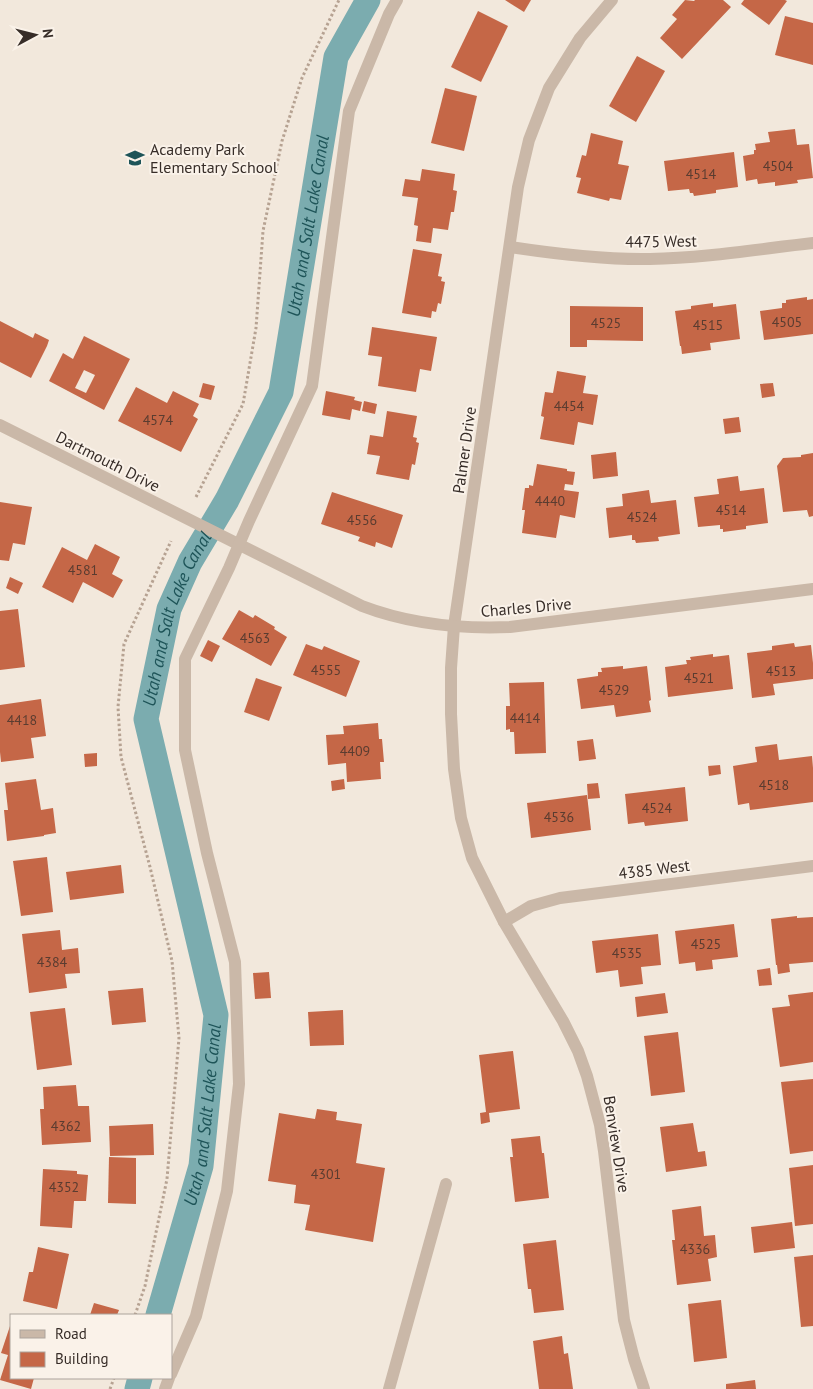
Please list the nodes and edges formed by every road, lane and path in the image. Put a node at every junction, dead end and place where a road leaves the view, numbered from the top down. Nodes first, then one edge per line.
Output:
1 (339, 0) edge
2 (397, 0) edge
3 (612, 0) edge
4 (813, 243) edge
5 (510, 247) junction
6 (0, 425) edge
7 (196, 497) dead end
8 (200, 526) joint
9 (171, 541) dead end
10 (234, 542) junction
11 (813, 589) edge
12 (454, 626) junction
13 (813, 866) edge
14 (504, 922) junction
15 (446, 1184) dead end
16 (135, 1314) edge
17 (172, 1372) edge
18 (389, 1389) edge
19 (644, 1389) edge

1 - 7 path
2 - 10 street
3 - 5 street, Palmer Drive
4 - 5 street, 4475 West
5 - 12 street, Palmer Drive
6 - 8 street, Dartmouth Drive
8 - 10 street, Charles Drive
9 - 16 path
10 - 12 street, Charles Drive
10 - 17 street
11 - 12 street, Charles Drive
12 - 14 street, Palmer Drive
13 - 14 street, 4385 West
14 - 19 street, Benview Drive
15 - 18 street

